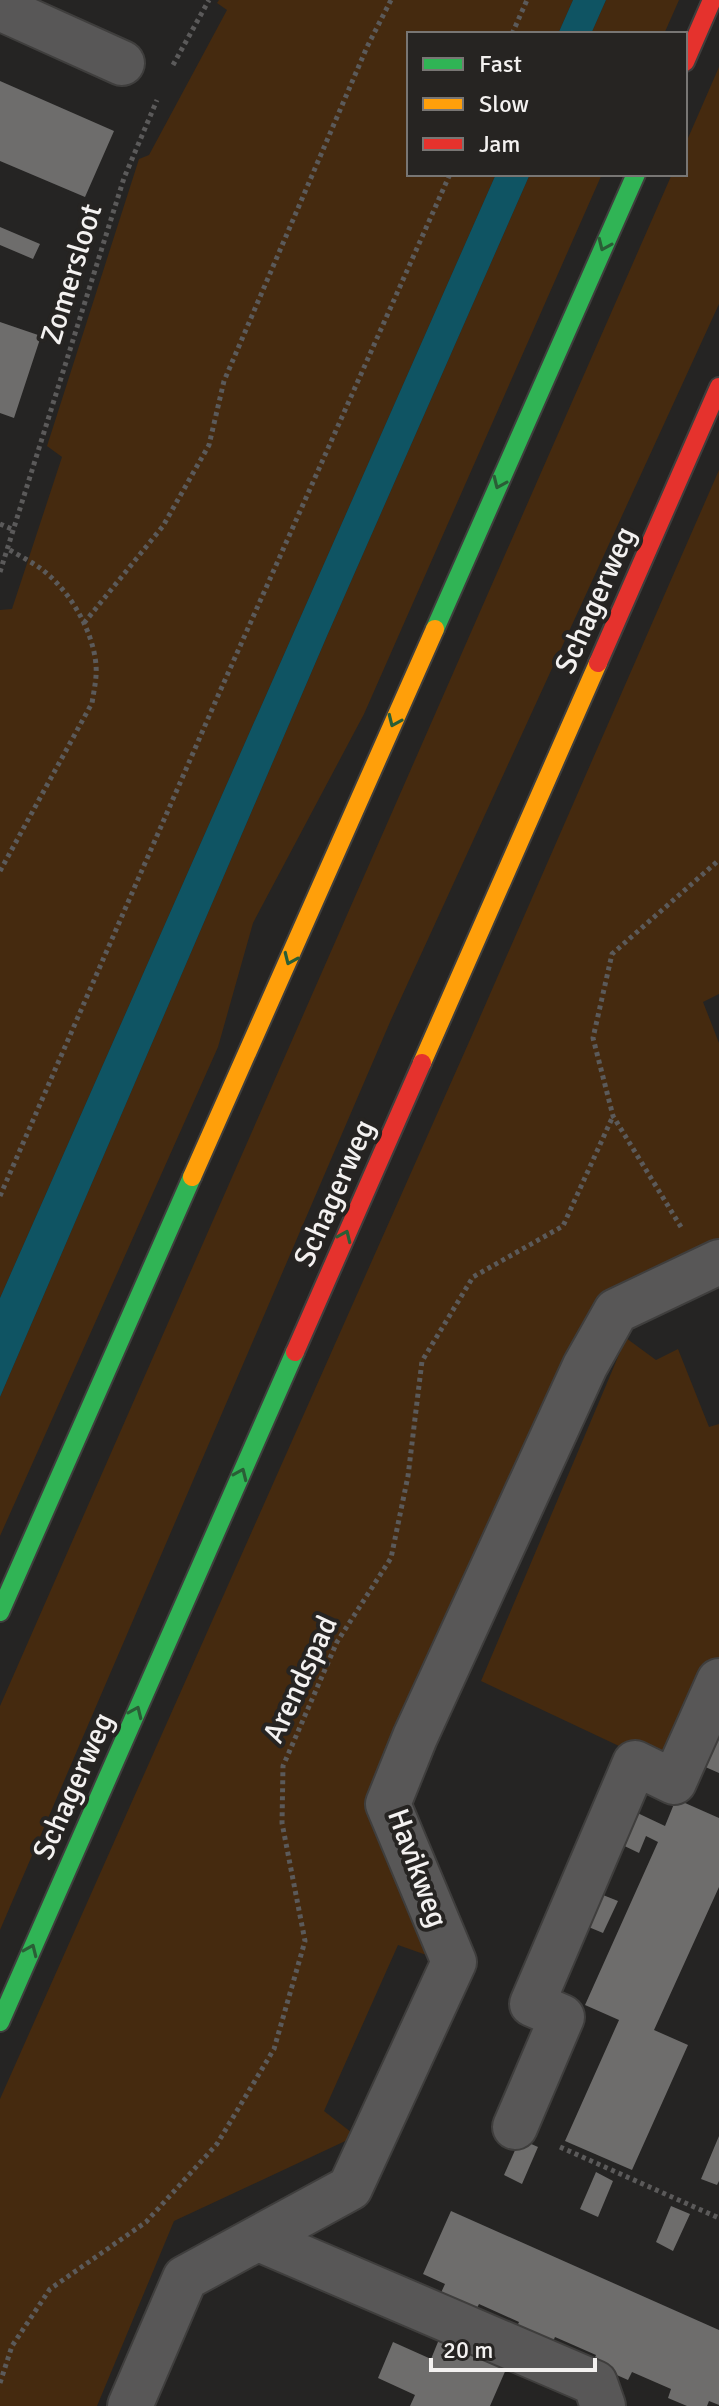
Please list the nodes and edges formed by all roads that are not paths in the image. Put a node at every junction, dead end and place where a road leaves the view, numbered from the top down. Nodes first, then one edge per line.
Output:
1 (712, 0) edge
2 (0, 8) edge
3 (687, 57) edge
4 (122, 63) dead end
5 (635, 176) edge
6 (719, 387) edge
7 (712, 1265) edge
8 (0, 1612) edge
9 (719, 1681) edge
10 (0, 2022) edge
11 (515, 2127) road end
12 (259, 2239) junction
13 (130, 2406) edge
14 (603, 2406) edge

1 - 3 main road
2 - 4 street
5 -> 8 main road
10 -> 6 main road, Schagerweg
7 - 12 street, Havikweg
9 - 11 street
12 - 13 street, Havikweg
12 - 14 street

